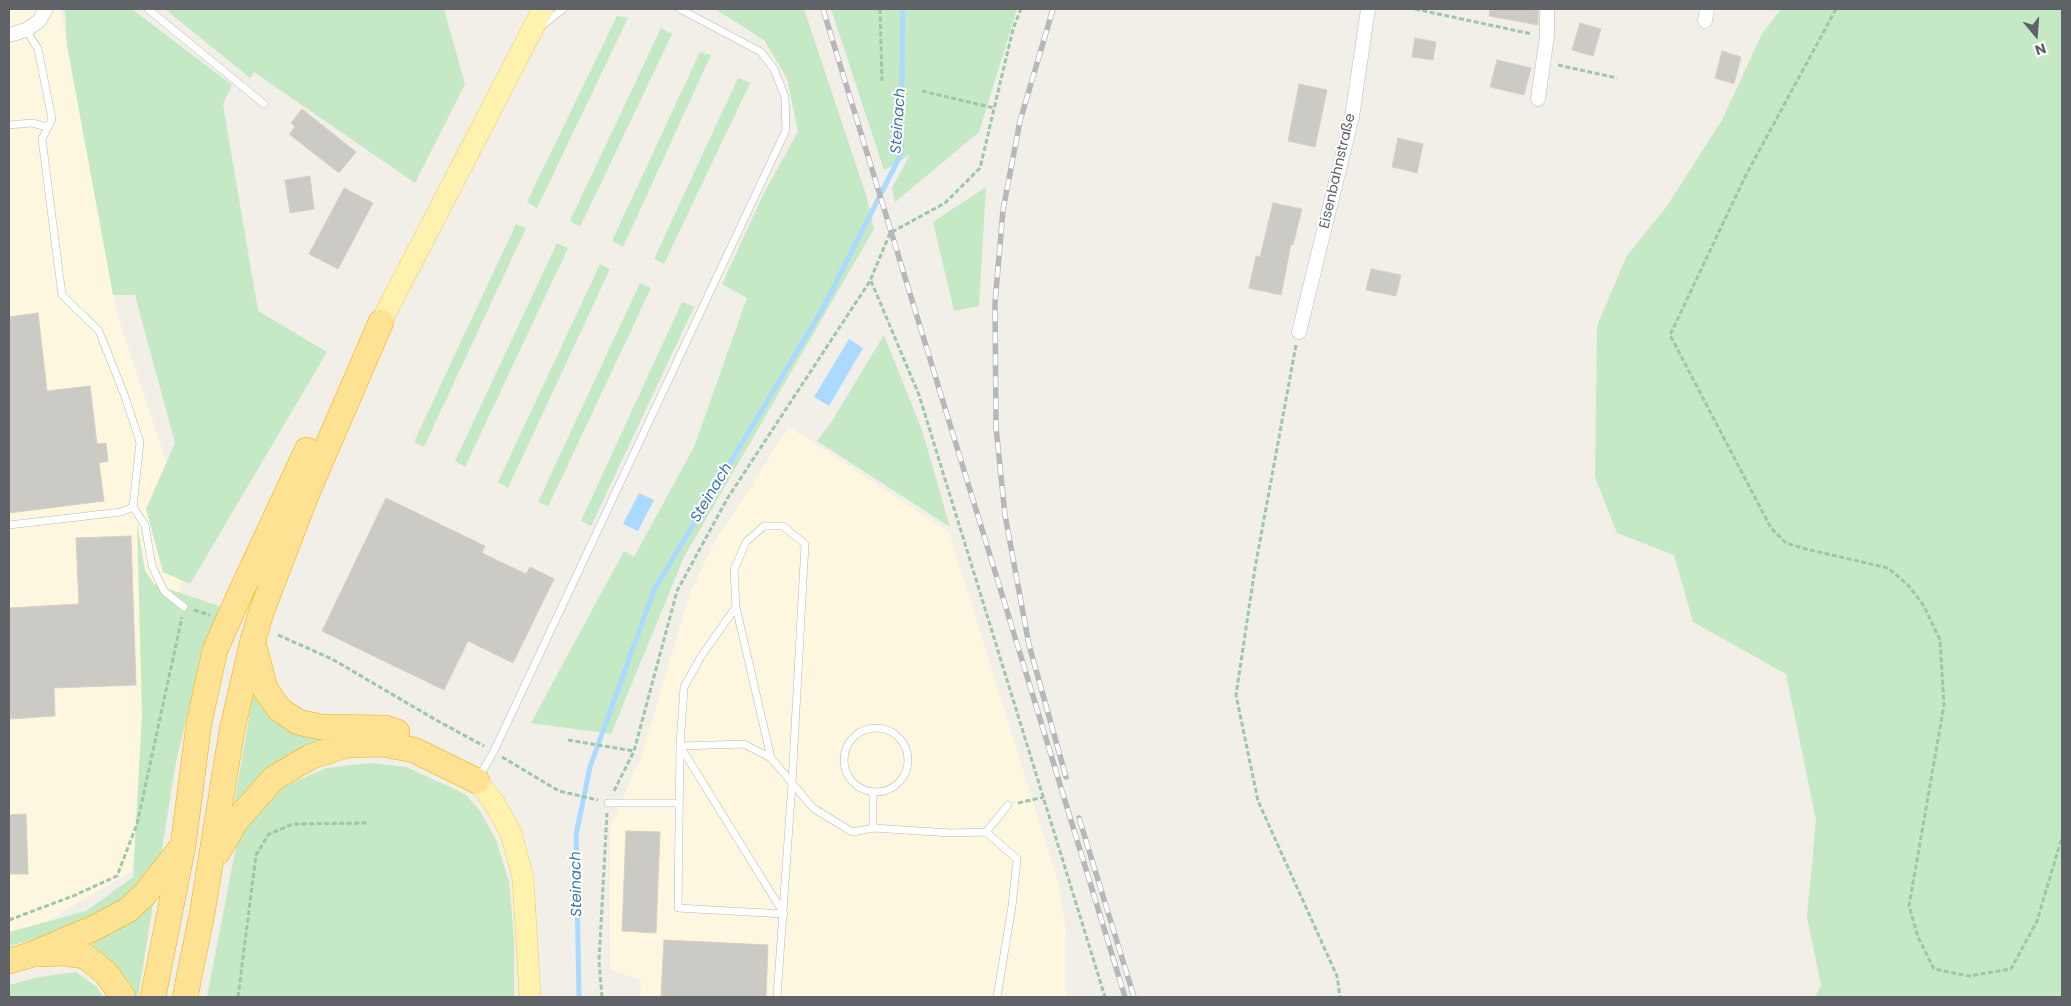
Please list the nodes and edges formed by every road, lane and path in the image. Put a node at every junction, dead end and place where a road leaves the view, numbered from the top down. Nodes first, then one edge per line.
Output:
1 (46, 9) edge
2 (148, 9) edge
3 (544, 9) edge
4 (563, 9) edge
5 (680, 9) edge
6 (880, 9) edge
7 (1021, 9) edge
8 (1368, 9) edge
9 (1415, 9) edge
10 (1547, 9) edge
11 (1836, 9) edge
12 (26, 30) junction
13 (9, 35) edge
14 (530, 35) junction
15 (1547, 36) junction
16 (1543, 62) junction
17 (1617, 78) dead end
18 (882, 81) dead end
19 (922, 91) dead end
20 (1538, 99) dead end
21 (264, 104) dead end
22 (994, 108) junction
23 (9, 125) edge
24 (48, 128) junction
25 (870, 281) junction
26 (381, 322) junction
27 (1299, 332) joint
28 (133, 507) junction
29 (9, 525) edge
30 (184, 607) junction
31 (736, 607) junction
32 (211, 615) dead end
33 (278, 635) dead end
34 (253, 640) junction
35 (568, 740) dead end
36 (680, 746) junction
37 (494, 751) junction
38 (634, 751) junction
39 (771, 758) junction
40 (477, 781) junction
41 (792, 783) junction
42 (873, 792) junction
43 (1044, 797) junction
44 (591, 799) dead end
45 (1032, 800) dead end
46 (608, 803) junction
47 (679, 803) junction
48 (1008, 805) dead end
49 (368, 823) dead end
50 (872, 828) junction
51 (986, 832) junction
52 (2062, 837) edge
53 (183, 846) junction
54 (211, 865) junction
55 (784, 914) junction
56 (9, 920) edge
57 (19, 958) edge
58 (123, 997) edge
59 (154, 997) edge
60 (185, 997) edge
61 (238, 997) edge
62 (530, 997) edge
63 (602, 997) edge
64 (777, 997) edge
65 (997, 997) edge
66 (1105, 997) edge
67 (1340, 997) edge

1 - 12 street
2 - 21 lane
3 - 14 main road
4 - 14 lane
5 - 37 lane
6 - 18 path
7 - 22 path
8 - 27 street, Eisenbahnstraße
9 - 15 path
10 - 15 street
11 - 52 path
12 - 13 street
12 - 24 lane
14 - 26 main road
15 - 16 street
16 - 17 path
16 - 20 street
19 - 22 path
22 - 25 path
23 - 24 lane
24 - 28 lane
25 - 38 path
25 - 43 path
26 - 34 highway, bridge
26 - 53 highway, bridge
27 - 67 path
28 - 29 lane
28 - 30 lane
30 - 32 path
30 - 56 path
31 - 36 lane
31 - 39 lane
31 - 41 lane
33 - 37 path
34 - 40 highway
34 - 54 highway
35 - 38 path
36 - 39 lane
36 - 47 lane
36 - 55 lane
37 - 40 lane
37 - 44 path
38 - 46 path
39 - 41 lane
40 - 54 highway
40 - 62 main road
41 - 50 lane
41 - 55 lane
42 - 42 lane
42 - 50 lane
43 - 45 path
43 - 66 path
46 - 47 lane
46 - 63 path
47 - 55 lane
48 - 51 lane
49 - 61 path
50 - 51 lane
51 - 65 lane
53 - 57 highway
53 - 59 highway
54 - 60 highway
55 - 64 lane
57 - 58 highway

